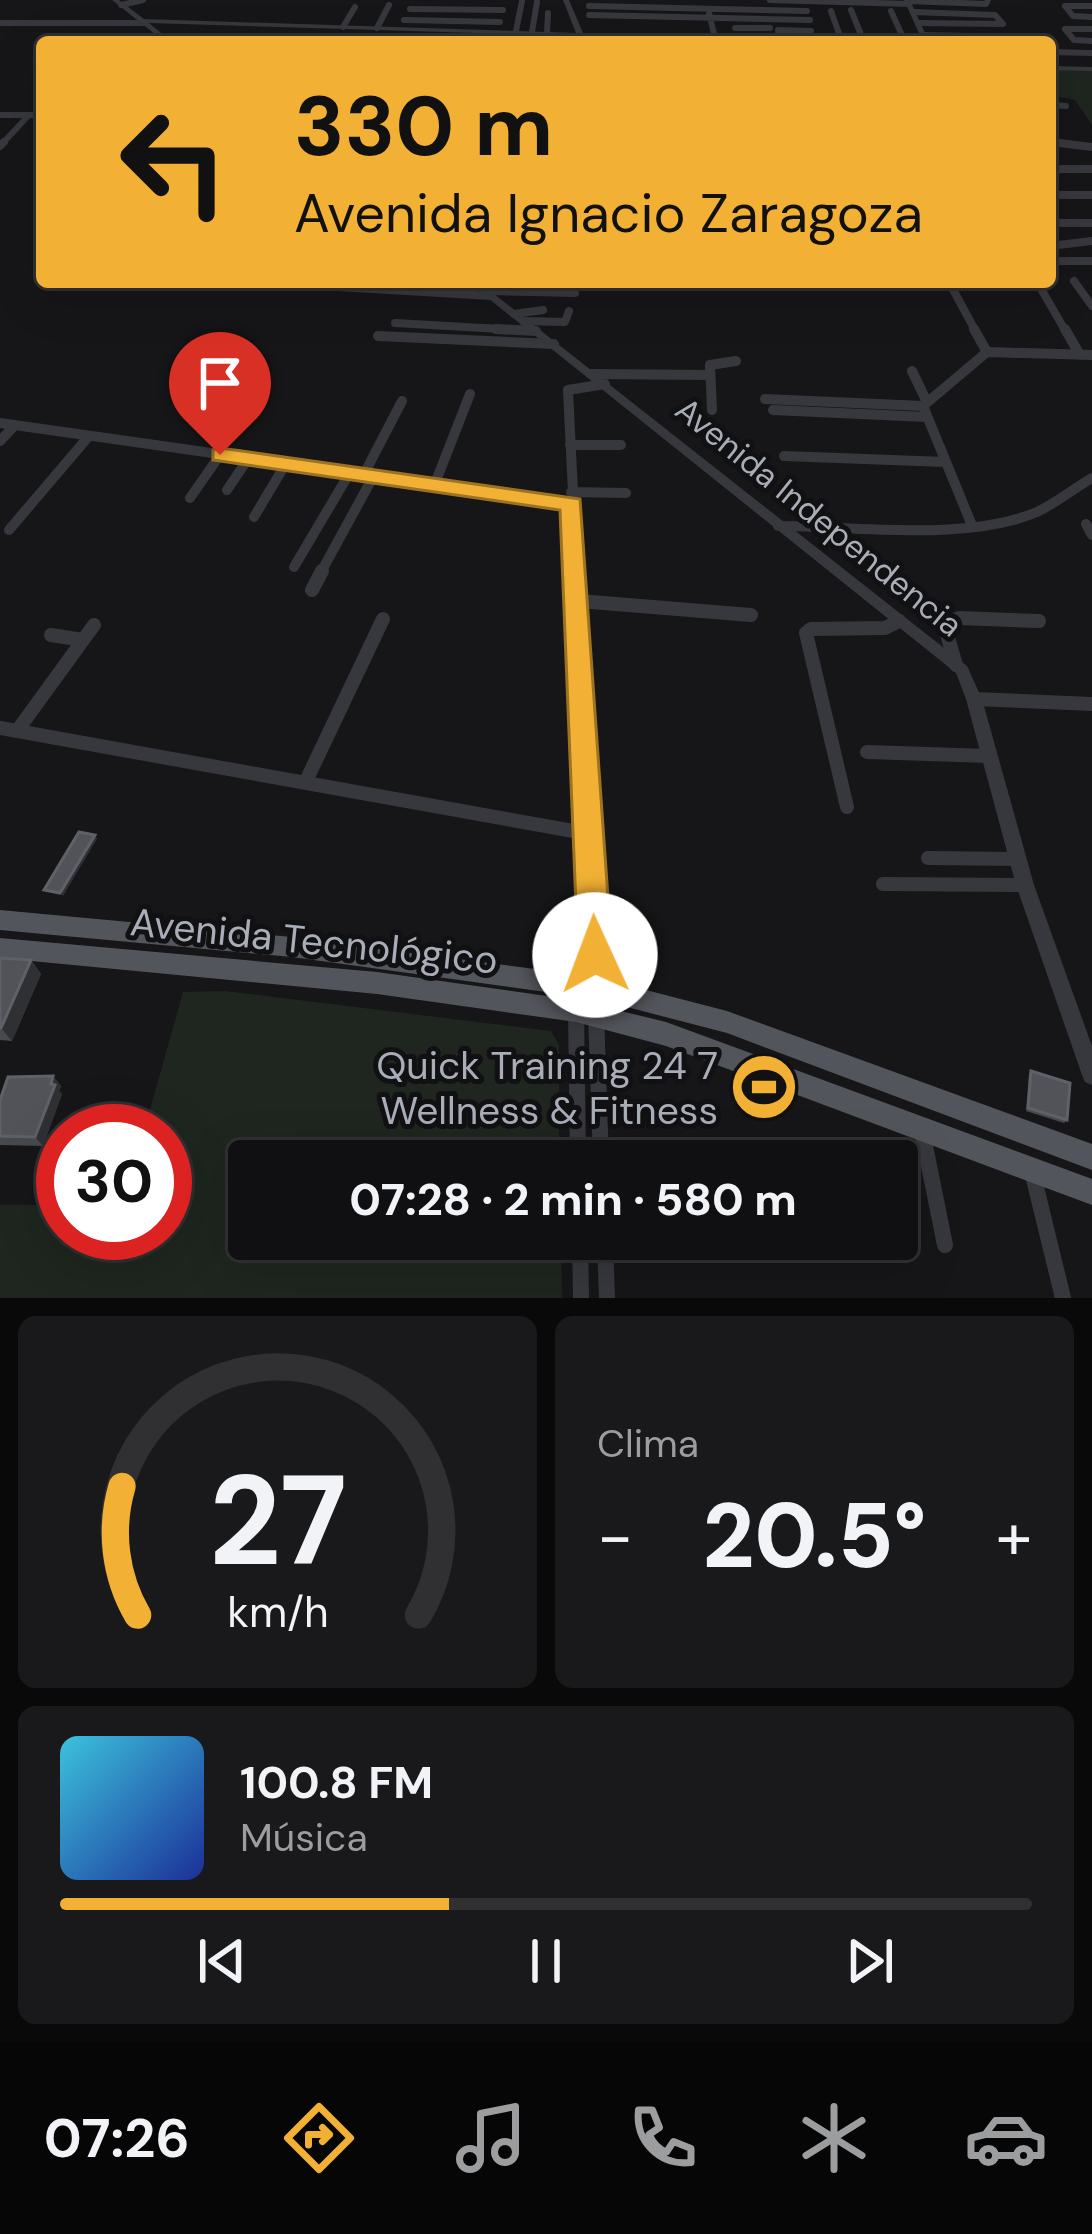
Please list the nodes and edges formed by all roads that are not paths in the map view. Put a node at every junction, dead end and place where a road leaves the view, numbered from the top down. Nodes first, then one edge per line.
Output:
1 (143, 0) edge
2 (770, 0) edge
3 (791, 0) edge
4 (988, 0) edge
5 (523, 1) edge
6 (118, 2) edge
7 (537, 2) edge
8 (573, 3) edge
9 (495, 4) edge
10 (909, 4) edge
11 (389, 5) dead end
12 (1092, 6) edge
13 (355, 7) dead end
14 (708, 9) edge
15 (456, 10) junction
16 (589, 10) dead end
17 (831, 10) dead end
18 (851, 10) dead end
19 (891, 11) dead end
20 (548, 13) dead end
21 (808, 15) dead end
22 (1092, 17) edge
23 (140, 20) junction
24 (119, 21) joint
25 (0, 22) edge
26 (918, 23) junction
27 (449, 25) junction
28 (343, 27) junction
29 (735, 28) dead end
30 (753, 28) junction
31 (1092, 28) edge
32 (377, 29) junction
33 (774, 29) junction
34 (811, 31) dead end
35 (516, 32) junction
36 (532, 32) junction
37 (547, 32) junction
38 (161, 36) edge
39 (374, 36) edge
40 (573, 36) edge
41 (577, 36) edge
42 (584, 36) edge
43 (755, 36) edge
44 (776, 36) edge
45 (840, 36) edge
46 (862, 36) edge
47 (902, 36) edge
48 (924, 36) edge
49 (1092, 41) edge
50 (1056, 52) edge
51 (1092, 53) edge
52 (1056, 67) edge
53 (1088, 68) edge
54 (1056, 105) edge
55 (1066, 106) dead end
56 (0, 115) edge
57 (29, 115) junction
58 (36, 115) edge
59 (1056, 143) edge
60 (0, 146) edge
61 (1092, 147) edge
62 (1056, 166) edge
63 (1087, 169) edge
64 (1056, 195) edge
65 (1092, 195) edge
66 (1060, 223) dead end
67 (1092, 223) edge
68 (1092, 241) edge
69 (1076, 245) junction
70 (1056, 246) edge
71 (1056, 261) edge
72 (1089, 261) edge
73 (1074, 281) dead end
74 (433, 288) edge
75 (952, 288) edge
76 (1041, 288) edge
77 (483, 290) edge
78 (574, 293) dead end
79 (1092, 306) edge
80 (543, 310) dead end
81 (569, 311) dead end
82 (519, 318) junction
83 (395, 323) dead end
84 (536, 332) junction
85 (378, 336) dead end
86 (554, 344) junction
87 (987, 352) junction
88 (1086, 355) edge
89 (736, 361) dead end
90 (912, 371) dead end
91 (592, 374) junction
92 (710, 375) junction
93 (605, 384) junction
94 (470, 394) dead end
95 (765, 399) dead end
96 (402, 401) dead end
97 (926, 408) junction
98 (712, 410) dead end
99 (773, 410) dead end
100 (0, 423) edge
101 (15, 425) junction
102 (89, 436) junction
103 (0, 441) edge
104 (570, 445) junction
105 (621, 445) dead end
106 (220, 455) junction
107 (784, 456) dead end
108 (248, 459) junction
109 (945, 462) junction
110 (285, 465) junction
111 (349, 474) junction
112 (368, 477) junction
113 (1090, 484) edge
114 (434, 486) junction
115 (227, 490) dead end
116 (626, 493) dead end
117 (190, 498) dead end
118 (571, 498) junction
119 (254, 517) dead end
120 (971, 523) junction
121 (777, 526) junction
122 (9, 530) dead end
123 (293, 567) dead end
124 (312, 590) dead end
125 (579, 601) junction
126 (751, 614) dead end
127 (382, 619) dead end
128 (899, 621) junction
129 (1039, 621) dead end
130 (94, 625) dead end
131 (51, 634) dead end
132 (83, 640) junction
133 (956, 665) junction
134 (974, 699) junction
135 (1092, 704) edge
136 (0, 728) edge
137 (17, 731) junction
138 (867, 752) dead end
139 (989, 756) junction
140 (306, 781) junction
141 (847, 807) dead end
142 (590, 834) junction
143 (928, 858) dead end
144 (1018, 859) junction
145 (883, 884) dead end
146 (1025, 885) junction
147 (0, 920) edge
148 (0, 948) edge
149 (586, 986) junction
150 (586, 1013) junction
151 (1092, 1076) edge
152 (577, 1082) junction
153 (598, 1083) junction
154 (922, 1130) junction
155 (578, 1140) edge
156 (600, 1140) edge
157 (1092, 1157) edge
158 (1031, 1170) junction
159 (1092, 1192) edge
160 (945, 1245) dead end
161 (580, 1260) edge
162 (606, 1260) edge
163 (581, 1298) edge
164 (607, 1298) edge
165 (1063, 1298) edge

1 - 6 street
2 - 3 street
3 - 10 street
4 - 10 street
5 - 35 street
6 - 23 street
7 - 36 street
8 - 42 street
9 - 15 street
10 - 26 street
10 - 26 street
11 - 32 street
12 - 22 street
13 - 28 street
14 - 16 street
14 - 21 street
15 - 15 street
15 - 27 street
17 - 45 street
18 - 46 street
19 - 47 street
20 - 37 street
23 - 24 street
23 - 25 street
23 - 28 street
23 - 32 street
23 - 38 street
24 - 25 street
26 - 48 street
27 - 27 street
27 - 27 street
27 - 32 street
27 - 35 street
27 - 40 street
28 - 32 street
29 - 30 street
30 - 33 street
30 - 43 street
31 - 49 street
32 - 39 street
33 - 34 street
33 - 44 street
35 - 36 street
36 - 37 street
37 - 41 street
50 - 51 street
52 - 53 street
54 - 55 street
56 - 57 street
57 - 58 street
57 - 60 street
59 - 61 street
62 - 63 street
64 - 65 street
66 - 67 street
68 - 69 street
69 - 70 street
69 - 72 street
71 - 72 street
73 - 79 street
74 - 77 street
75 - 87 street
76 - 88 street
77 - 78 street
77 - 82 street, Avenida Independencia
80 - 82 street
81 - 82 street
82 - 84 street, Avenida Independencia
83 - 84 street
84 - 86 street, Avenida Independencia
85 - 86 street
86 - 91 street, Avenida Independencia
87 - 88 street
87 - 97 street
89 - 92 street
90 - 97 street
91 - 92 street
91 - 93 street, Avenida Independencia
92 - 98 street
93 - 104 street
93 - 121 street, Avenida Independencia
94 - 114 street
95 - 97 street
96 - 112 street
97 - 99 street
97 - 109 street
100 - 101 street
101 - 102 street
101 - 103 street
102 - 106 street
102 - 122 street
104 - 105 street
104 - 118 street
106 - 108 street
106 - 117 street
107 - 109 street
108 - 110 street
108 - 115 street
109 - 120 street
110 - 111 street
110 - 119 street
111 - 112 street
111 - 123 street
112 - 114 street
112 - 124 street
113 - 120 street
114 - 118 street
116 - 118 street
118 - 125 street
120 - 121 street
121 - 128 street, Avenida Independencia
125 - 126 street
125 - 142 street
127 - 140 street
128 - 133 street, Avenida Independencia
128 - 141 street
129 - 133 street
130 - 132 street
131 - 132 street
132 - 137 street
133 - 134 street, Avenida Independencia
134 - 135 street
134 - 139 street, Avenida Independencia
136 - 137 street
137 - 140 street
138 - 139 street
139 - 144 street, Avenida Independencia
140 - 142 street
142 - 149 street
143 - 144 street
144 - 146 street, Avenida Independencia
145 - 146 street
146 - 151 street, Avenida Independencia
147 - 149 main road, Avenida Tecnológico
148 - 150 main road, Avenida Tecnológico
149 - 150 street
149 - 157 main road, Avenida Tecnológico
150 - 152 street
150 - 153 street
150 - 154 main road, Avenida Tecnológico
152 - 153 street
152 - 155 street
153 - 156 street
154 - 158 main road, Avenida Tecnológico
154 - 160 street
158 - 159 main road, Avenida Tecnológico
158 - 165 street
161 - 163 street
162 - 164 street

